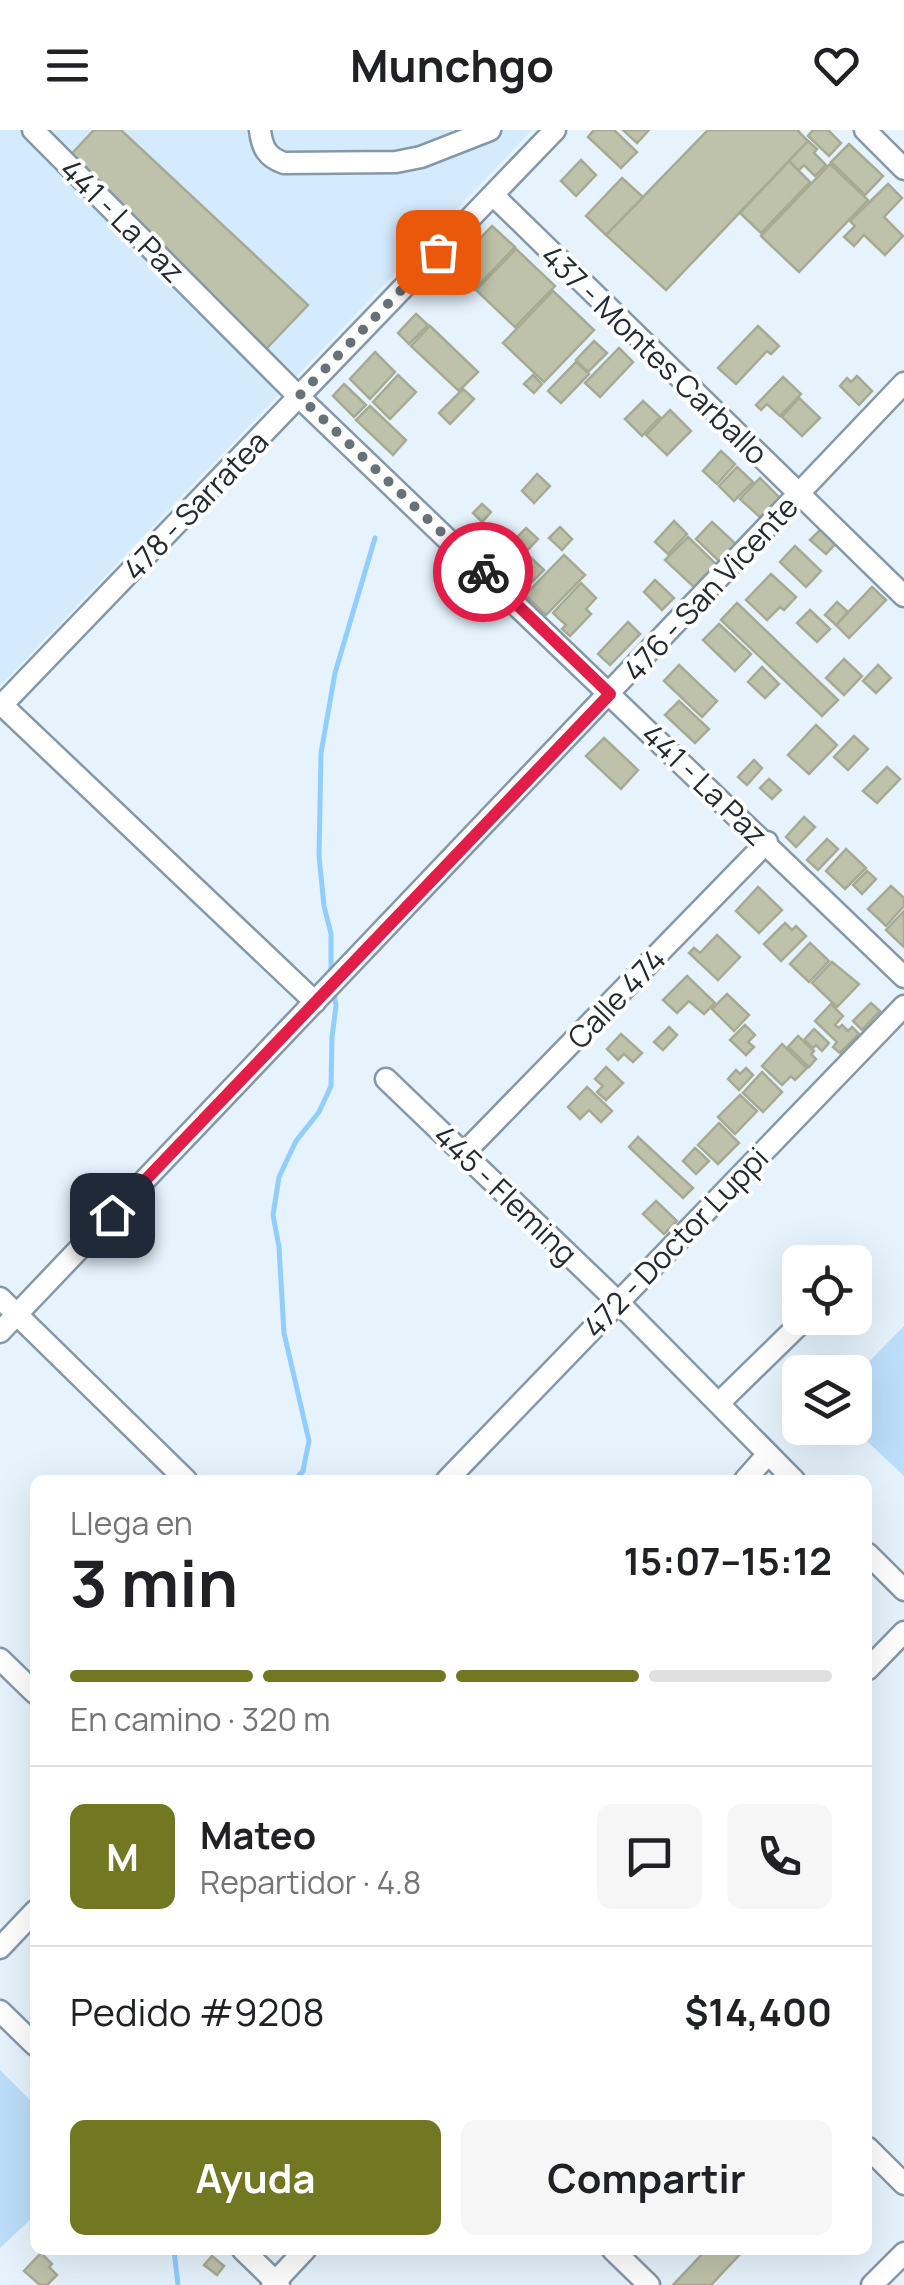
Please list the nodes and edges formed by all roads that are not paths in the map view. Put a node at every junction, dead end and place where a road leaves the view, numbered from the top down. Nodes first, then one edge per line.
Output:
1 (33, 130) edge
2 (260, 130) edge
3 (490, 130) edge
4 (555, 130) edge
5 (864, 130) edge
6 (904, 170) edge
7 (493, 194) junction
8 (904, 383) edge
9 (299, 396) junction
10 (798, 494) junction
11 (904, 596) edge
12 (610, 694) junction
13 (1, 705) edge
14 (767, 842) junction
15 (904, 976) edge
16 (317, 1000) junction
17 (904, 1006) edge
18 (386, 1079) dead end
19 (464, 1153) junction
20 (0, 1298) edge
21 (617, 1301) junction
22 (17, 1314) junction
23 (0, 1332) edge
24 (789, 1335) edge
25 (720, 1402) junction
26 (768, 1454) junction
27 (181, 1475) edge
28 (452, 1475) edge
29 (749, 1475) edge
30 (789, 1475) edge
31 (872, 1558) edge
32 (904, 1590) edge
33 (904, 1632) edge
34 (0, 1659) edge
35 (872, 1665) edge
36 (30, 1687) edge
37 (30, 1916) edge
38 (0, 1948) edge
39 (0, 2011) edge
40 (30, 2040) edge
41 (872, 2152) edge
42 (904, 2184) edge
43 (904, 2254) edge
44 (247, 2255) edge
45 (301, 2255) edge
46 (617, 2255) edge
47 (276, 2284) edge
48 (649, 2285) edge
49 (872, 2285) edge

1 - 9 street, 441 - La Paz
2 - 3 street
4 - 7 street, 478 - Sarratea
5 - 6 street
7 - 9 street, 478 - Sarratea
7 - 10 street, 437 - Montes Carballo
8 - 10 street, 476 - San Vicente
9 - 12 street, 441 - La Paz
9 - 13 street, 478 - Sarratea
10 - 11 street, 437 - Montes Carballo
10 - 12 street, 476 - San Vicente
12 - 14 street, 441 - La Paz
12 - 16 street, 476 - San Vicente
13 - 16 street
14 - 15 street, 441 - La Paz
14 - 19 street, Calle 474
16 - 22 street
17 - 21 street, 472 - Doctor Luppi
18 - 19 street, 445 - Fleming
19 - 21 street, 445 - Fleming
20 - 22 street
21 - 25 street, 445 - Fleming
21 - 28 street, 472 - Doctor Luppi
22 - 23 street
22 - 27 street
24 - 25 street
25 - 26 street, 445 - Fleming
26 - 29 street
26 - 30 street, 445 - Fleming
31 - 32 street
33 - 35 street
34 - 36 street
37 - 38 street
39 - 40 street
41 - 42 street
43 - 49 street
44 - 47 street
45 - 47 street
46 - 48 street

